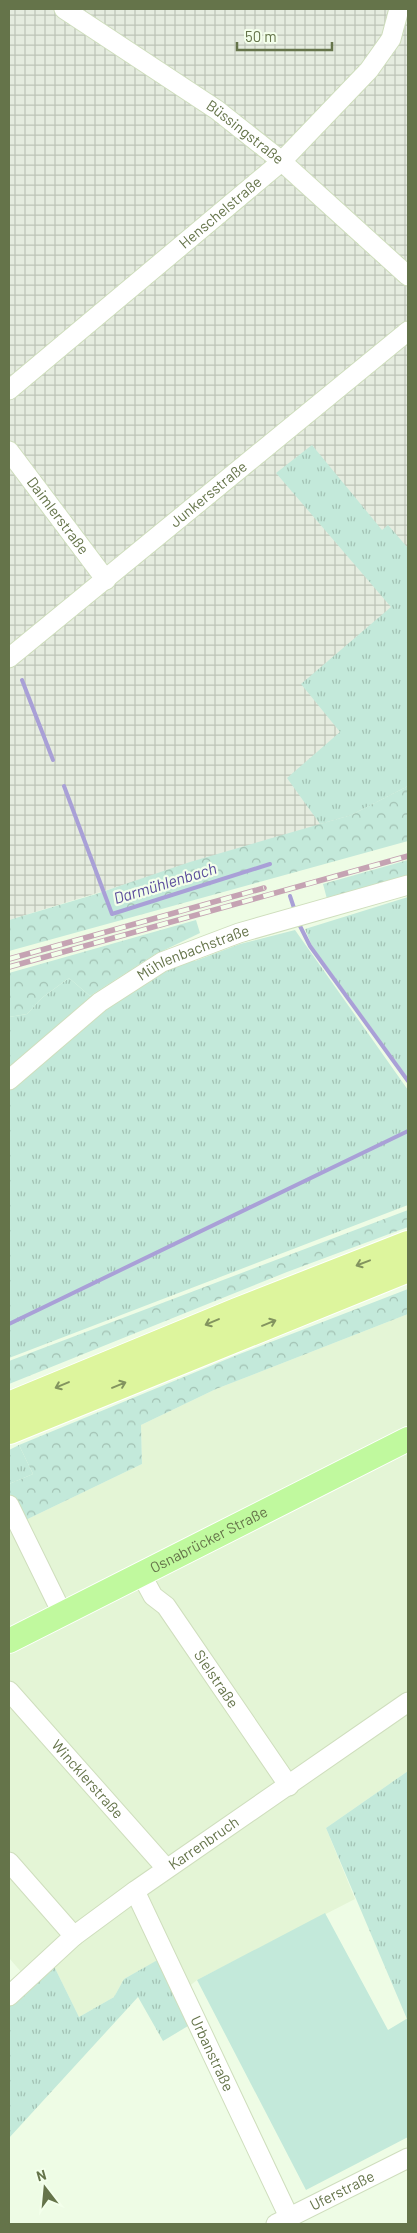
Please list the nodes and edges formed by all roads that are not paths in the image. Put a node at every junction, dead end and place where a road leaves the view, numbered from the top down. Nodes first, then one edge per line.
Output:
1 (64, 9) edge
2 (399, 9) edge
3 (282, 162) junction
4 (408, 276) edge
5 (408, 331) edge
6 (9, 390) edge
7 (9, 451) edge
8 (106, 580) junction
9 (9, 658) edge
10 (408, 885) edge
11 (9, 1080) edge
12 (408, 1245) edge
13 (408, 1268) edge
14 (9, 1406) edge
15 (9, 1430) edge
16 (408, 1439) edge
17 (9, 1505) edge
18 (141, 1574) junction
19 (62, 1613) junction
20 (9, 1641) edge
21 (9, 1691) edge
22 (408, 1702) edge
23 (289, 1786) junction
24 (9, 1862) edge
25 (166, 1868) junction
26 (135, 1891) junction
27 (74, 1936) junction
28 (9, 1996) edge
29 (408, 2158) edge
30 (283, 2221) edge

1 - 3 street, Büssingstraße
2 - 3 street, Henschelstraße
3 - 4 street, Büssingstraße
3 - 6 street, Henschelstraße
5 - 8 street, Junkersstraße
7 - 8 street, Daimlerstraße
8 - 9 street, Junkersstraße
10 - 11 street, Mühlenbachstraße
12 -> 14 highway
15 -> 13 highway
16 - 18 main road, Osnabrücker Straße
17 - 19 street
18 - 19 main road, Osnabrücker Straße
18 - 23 street, Sielstraße
19 - 20 main road, Osnabrücker Straße
21 - 25 street, Wincklerstraße
22 - 23 street, Karrenbruch
23 - 25 street, Karrenbruch
24 - 27 street
25 - 26 street, Karrenbruch
26 - 27 street, Karrenbruch
26 - 30 street, Urbanstraße
27 - 28 street, Karrenbruch
29 - 30 street, Uferstraße

